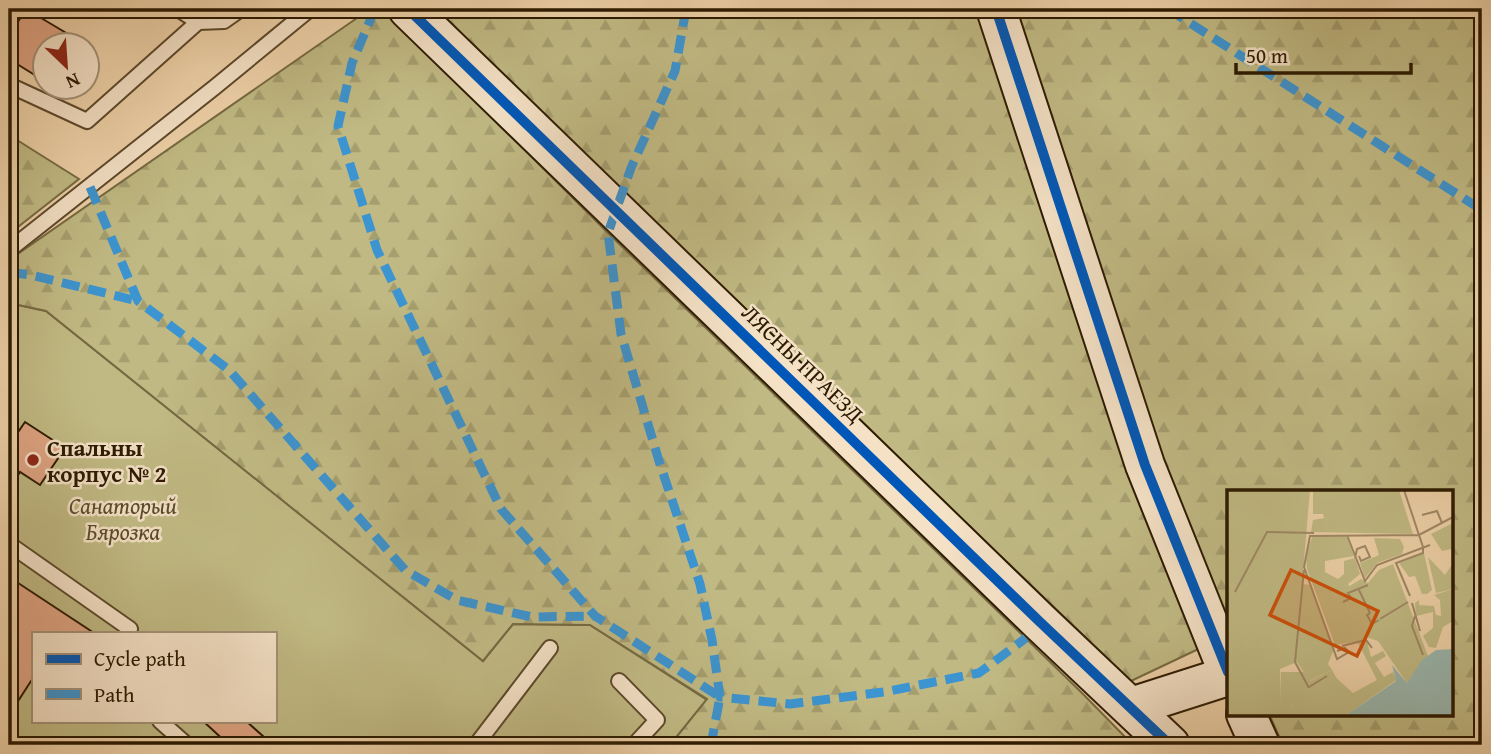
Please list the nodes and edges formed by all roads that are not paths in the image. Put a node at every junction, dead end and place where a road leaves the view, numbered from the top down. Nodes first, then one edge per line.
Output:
1 (178, 9) edge
2 (240, 9) edge
3 (310, 9) edge
4 (408, 9) edge
5 (996, 9) edge
6 (198, 22) junction
7 (9, 85) edge
8 (9, 250) edge
9 (9, 544) edge
10 (128, 632) edge
11 (551, 648) dead end
12 (1227, 671) edge
13 (1227, 674) edge
14 (620, 681) dead end
15 (1131, 707) junction
16 (1247, 716) edge
17 (161, 722) edge
18 (187, 745) edge
19 (476, 745) edge
20 (635, 745) edge
21 (1171, 745) edge
22 (1260, 745) edge

1 - 6 lane
2 - 6 lane
3 - 8 lane
4 - 15 street, ЛЯСНЫ ПРАЕЗД
5 - 12 street
6 - 7 lane
9 - 10 lane
11 - 19 lane
13 - 15 street
14 - 20 lane
15 - 21 street, ЛЯСНЫ ПРАЕЗД
16 - 22 street
17 - 18 lane

